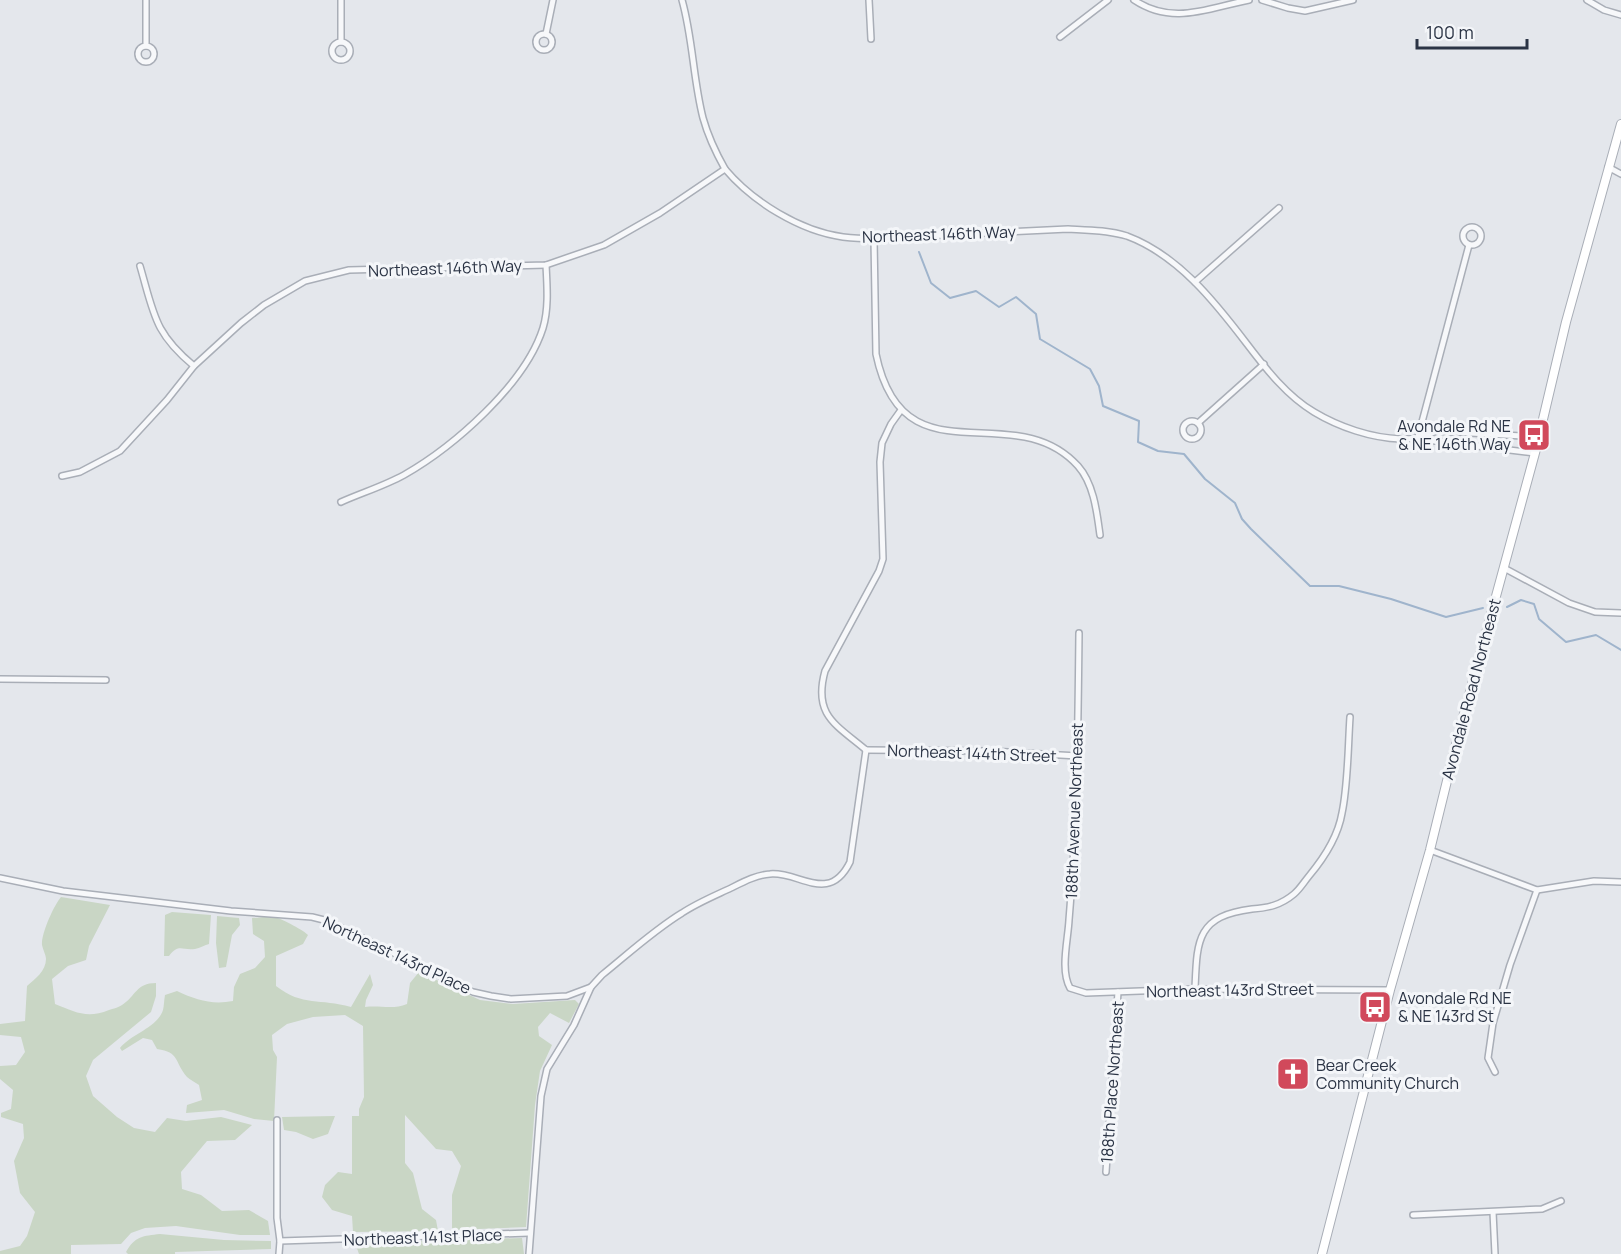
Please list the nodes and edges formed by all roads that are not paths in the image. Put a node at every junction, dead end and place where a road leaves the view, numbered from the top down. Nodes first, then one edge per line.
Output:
1 (146, 0) edge
2 (341, 0) edge
3 (553, 0) edge
4 (682, 0) edge
5 (869, 0) edge
6 (1108, 0) edge
7 (1134, 0) edge
8 (1249, 0) edge
9 (1262, 0) edge
10 (1587, 0) edge
11 (1349, 1) edge
12 (1621, 15) edge
13 (546, 34) dead end
14 (1060, 38) dead end
15 (871, 39) dead end
16 (341, 42) dead end
17 (146, 46) dead end
18 (1621, 124) edge
19 (1608, 167) junction
20 (726, 169) junction
21 (1621, 174) edge
22 (1279, 208) dead end
23 (874, 239) junction
24 (1469, 245) dead end
25 (546, 265) junction
26 (140, 266) dead end
27 (1195, 282) junction
28 (1264, 364) junction
29 (194, 366) junction
30 (901, 410) junction
31 (1198, 423) dead end
32 (1418, 437) junction
33 (1539, 437) junction
34 (1535, 453) junction
35 (62, 476) dead end
36 (341, 502) dead end
37 (1100, 535) dead end
38 (1504, 568) junction
39 (1621, 613) edge
40 (1079, 633) dead end
41 (0, 679) edge
42 (106, 680) dead end
43 (1350, 717) dead end
44 (866, 750) junction
45 (1078, 756) junction
46 (1430, 850) junction
47 (0, 878) edge
48 (1621, 882) edge
49 (1538, 890) junction
50 (591, 987) junction
51 (1070, 988) joint
52 (1195, 989) junction
53 (1390, 990) junction
54 (1118, 992) junction
55 (1495, 1072) dead end
56 (277, 1120) dead end
57 (1106, 1172) dead end
58 (1561, 1202) dead end
59 (1493, 1212) junction
60 (1413, 1215) dead end
61 (530, 1233) junction
62 (280, 1241) junction
63 (279, 1254) edge
64 (529, 1254) edge
65 (1322, 1254) edge
66 (1495, 1254) edge

1 - 17 street
2 - 16 street
3 - 13 street
4 - 20 street
5 - 15 street
6 - 14 street
7 - 8 street
9 - 11 street
10 - 12 street
18 - 19 main road, Avondale Road Northeast
19 - 21 street
19 - 33 main road, Avondale Road Northeast
20 - 23 street, Northeast 146th Way
20 - 25 street, Northeast 146th Way
22 - 27 street
23 - 27 street, Northeast 146th Way
23 - 30 street
24 - 32 street
25 - 29 street, Northeast 146th Way
25 - 36 street
26 - 29 street
27 - 28 street, Northeast 146th Way
28 - 31 street
28 - 32 street, Northeast 146th Way
29 - 35 street, Northeast 146th Way
30 - 37 street
30 - 44 street
32 - 33 street
32 - 34 street, Northeast 146th Way
33 - 34 main road, Avondale Road Northeast
34 - 38 main road, Avondale Road Northeast
38 - 39 street
38 - 46 main road, Avondale Road Northeast
40 - 45 street, 188th Avenue Northeast
41 - 42 street
43 - 52 street
44 - 45 street, Northeast 144th Street
44 - 50 street, Northeast 143rd Place
45 - 51 street, 188th Avenue Northeast
46 - 49 street
46 - 53 main road, Avondale Road Northeast
47 - 50 street, Northeast 143rd Place
48 - 49 street
49 - 55 street
50 - 61 street
51 - 54 street, Northeast 143rd Street
52 - 53 street, Northeast 143rd Street
52 - 54 street, Northeast 143rd Street
53 - 65 main road, Avondale Road Northeast
54 - 57 street, 188th Place Northeast
56 - 62 street
58 - 59 street
59 - 60 street
59 - 66 street
61 - 62 street, Northeast 141st Place
61 - 64 street
62 - 63 street

